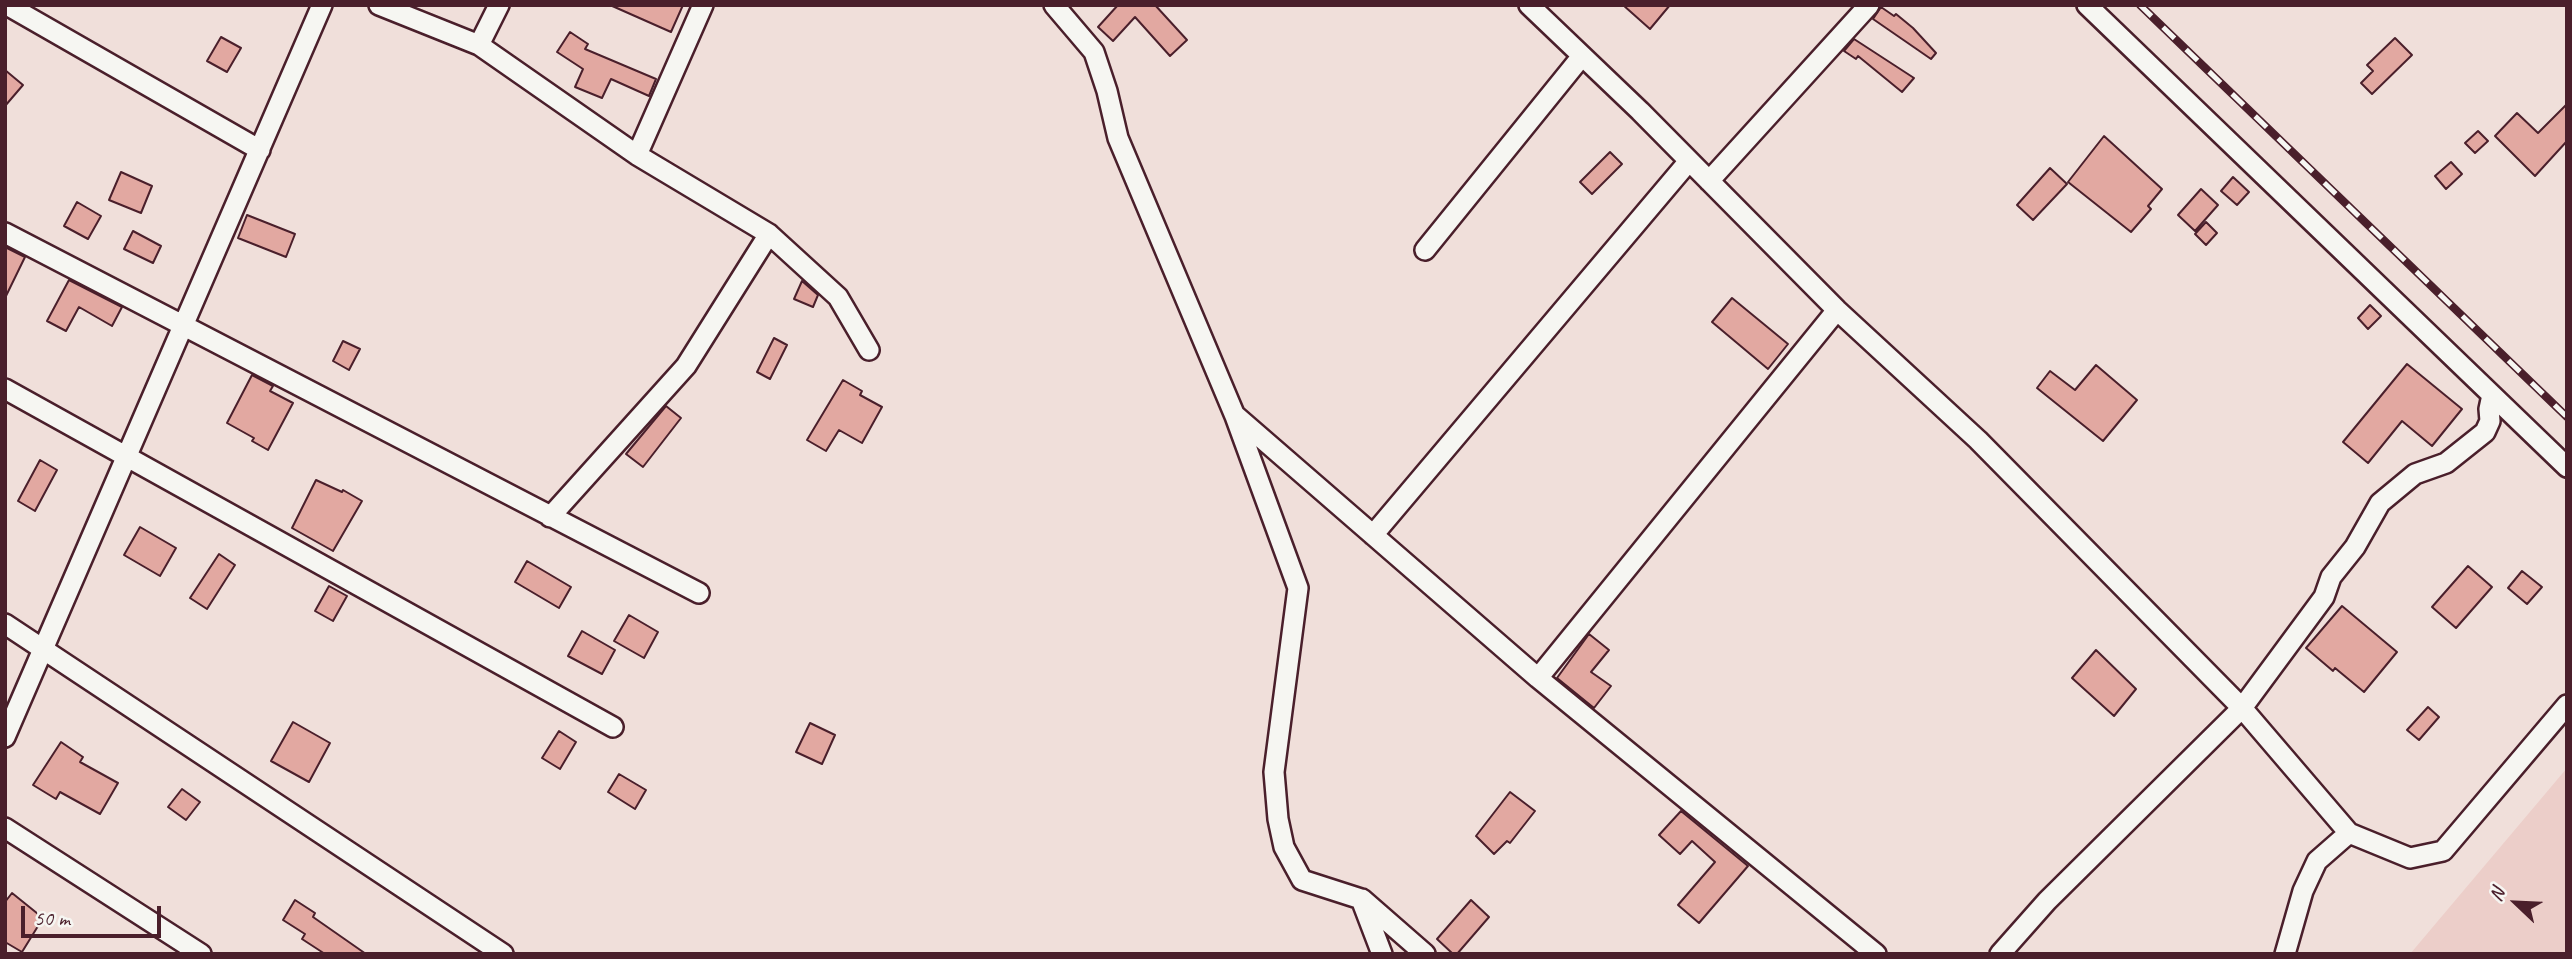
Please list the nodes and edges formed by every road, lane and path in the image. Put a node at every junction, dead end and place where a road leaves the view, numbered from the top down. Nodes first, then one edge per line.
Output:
1 (7, 5) edge
2 (323, 5) edge
3 (379, 5) edge
4 (499, 5) edge
5 (703, 5) edge
6 (1054, 5) edge
7 (1529, 5) edge
8 (1869, 5) edge
9 (2087, 5) edge
10 (479, 45) junction
11 (1583, 56) junction
12 (260, 150) junction
13 (637, 155) junction
14 (1689, 161) junction
15 (1709, 181) junction
16 (5, 233) edge
17 (769, 234) junction
18 (1424, 250) dead end
19 (1837, 310) junction
20 (183, 326) junction
21 (869, 350) dead end
22 (5, 389) edge
23 (2492, 395) junction
24 (1235, 416) junction
25 (127, 457) junction
26 (2567, 467) edge
27 (550, 517) junction
28 (1373, 535) junction
29 (699, 593) dead end
30 (5, 624) edge
31 (43, 649) junction
32 (1538, 678) junction
33 (2567, 705) edge
34 (2242, 708) junction
35 (613, 727) dead end
36 (5, 737) edge
37 (5, 828) edge
38 (2349, 834) junction
39 (1361, 898) junction
40 (201, 954) edge
41 (503, 954) edge
42 (1382, 954) edge
43 (1425, 954) edge
44 (1876, 954) edge
45 (2000, 954) edge
46 (2285, 954) edge

1 - 12 street
2 - 12 street
3 - 10 street
4 - 10 street
5 - 13 street
6 - 24 street
7 - 11 street
8 - 15 street
9 - 23 street
10 - 13 street
11 - 14 street
11 - 18 street
12 - 20 street
13 - 17 street
14 - 15 street
14 - 28 street
15 - 19 street
16 - 20 street
17 - 21 street
17 - 27 street
19 - 32 street
19 - 34 street
20 - 25 street
20 - 27 street
22 - 25 street
23 - 26 street
23 - 34 street
24 - 28 street
24 - 39 street
25 - 31 street
25 - 35 street
27 - 29 street
28 - 32 street
30 - 31 street
31 - 36 street
31 - 41 street
32 - 44 street
33 - 38 street
34 - 38 street
34 - 45 street
37 - 40 street
38 - 46 street
39 - 42 street
39 - 43 street

